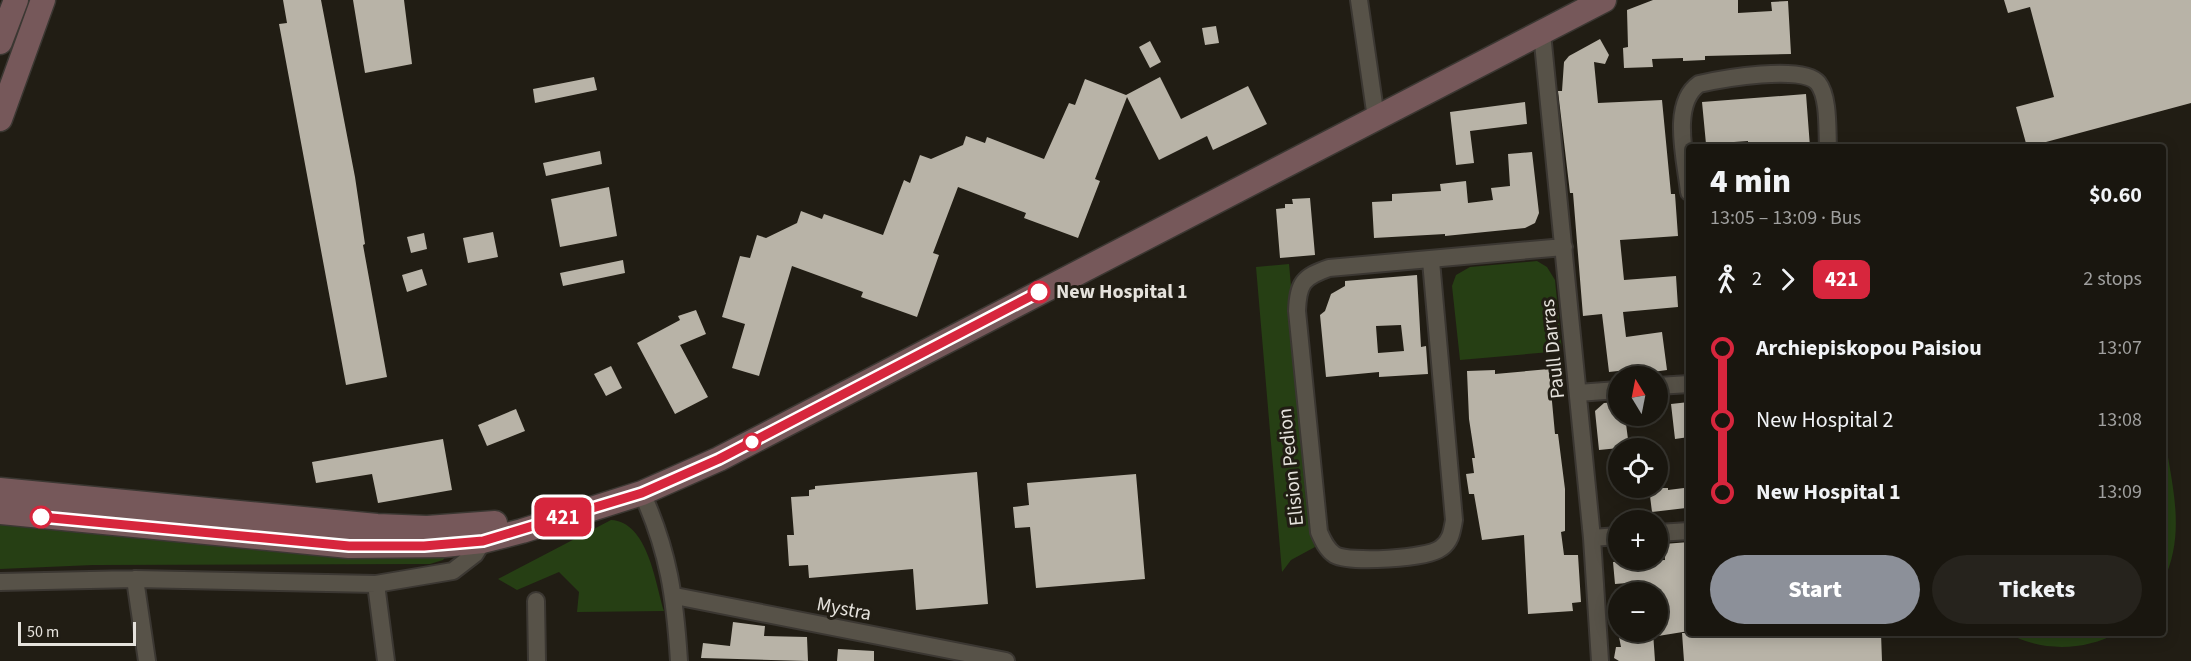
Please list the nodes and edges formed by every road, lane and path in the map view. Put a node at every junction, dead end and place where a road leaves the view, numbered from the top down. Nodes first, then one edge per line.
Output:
1 (43, 0) edge
2 (1359, 0) edge
3 (1604, 0) edge
4 (14, 1) edge
5 (1542, 33) junction
6 (0, 42) edge
7 (1376, 118) junction
8 (0, 119) edge
9 (1828, 144) edge
10 (1686, 160) edge
11 (1563, 247) junction
12 (1431, 261) junction
13 (1686, 384) edge
14 (1668, 385) edge
15 (1608, 391) edge
16 (1578, 393) junction
17 (0, 490) edge
18 (642, 493) junction
19 (0, 512) edge
20 (572, 514) junction
21 (1686, 531) edge
22 (1668, 532) edge
23 (1608, 537) edge
24 (1592, 538) junction
25 (483, 541) junction
26 (455, 544) junction
27 (453, 571) junction
28 (135, 579) junction
29 (0, 582) edge
30 (376, 584) junction
31 (675, 596) junction
32 (536, 601) dead end
33 (147, 661) edge
34 (386, 661) edge
35 (537, 661) edge
36 (680, 661) edge
37 (1006, 661) edge
38 (1600, 661) edge

1 - 8 street
2 - 7 street
3 - 5 street
4 - 6 street
5 - 7 street
5 - 11 street, Paull Darras
7 - 18 street
9 - 10 street
11 - 12 street, Elision Pedion
11 - 16 street, Paull Darras
12 - 12 street, Elision Pedion
13 - 14 street
15 - 16 street
16 - 24 street, Paull Darras
17 - 20 street
18 - 20 street
18 - 31 street
19 - 26 street
20 - 25 street
21 - 22 street
23 - 24 street
24 - 38 street, Paull Darras
25 - 26 street
25 - 27 street
26 - 27 street
27 - 30 street
28 - 29 street
28 - 30 street
28 - 33 street
30 - 34 street
31 - 36 street
31 - 37 street, Mystra
32 - 35 street

